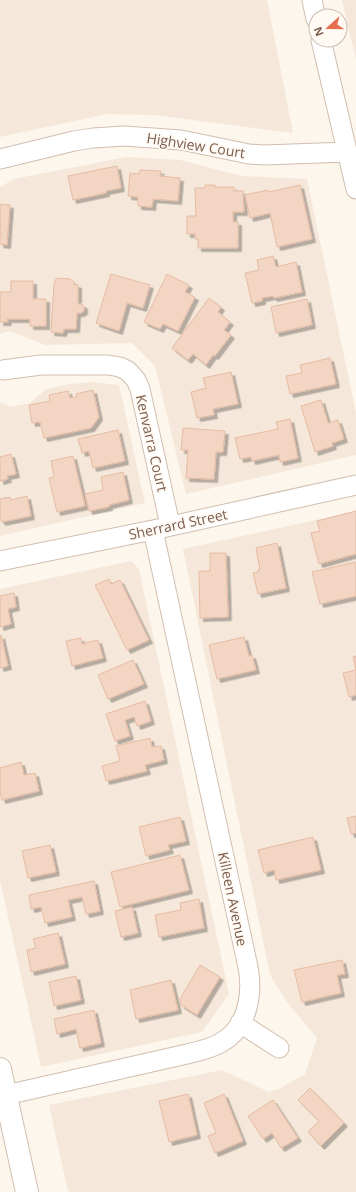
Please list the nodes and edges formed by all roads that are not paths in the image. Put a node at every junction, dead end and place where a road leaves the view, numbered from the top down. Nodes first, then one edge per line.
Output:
1 (323, 48) edge
2 (347, 152) junction
3 (0, 159) edge
4 (356, 189) edge
5 (3, 370) dead end
6 (356, 485) edge
7 (162, 528) junction
8 (0, 561) edge
9 (240, 1024) junction
10 (279, 1048) dead end
11 (0, 1069) edge
12 (6, 1095) junction
13 (27, 1192) edge

1 - 2 street
2 - 3 street, Highview Court
2 - 4 street
5 - 7 street, Kenvarra Court
6 - 7 street, Sherrard Street
7 - 8 street, Sherrard Street
7 - 9 street, Killeen Avenue
9 - 10 street
9 - 12 street, Killeen Avenue
11 - 12 street
12 - 13 street

